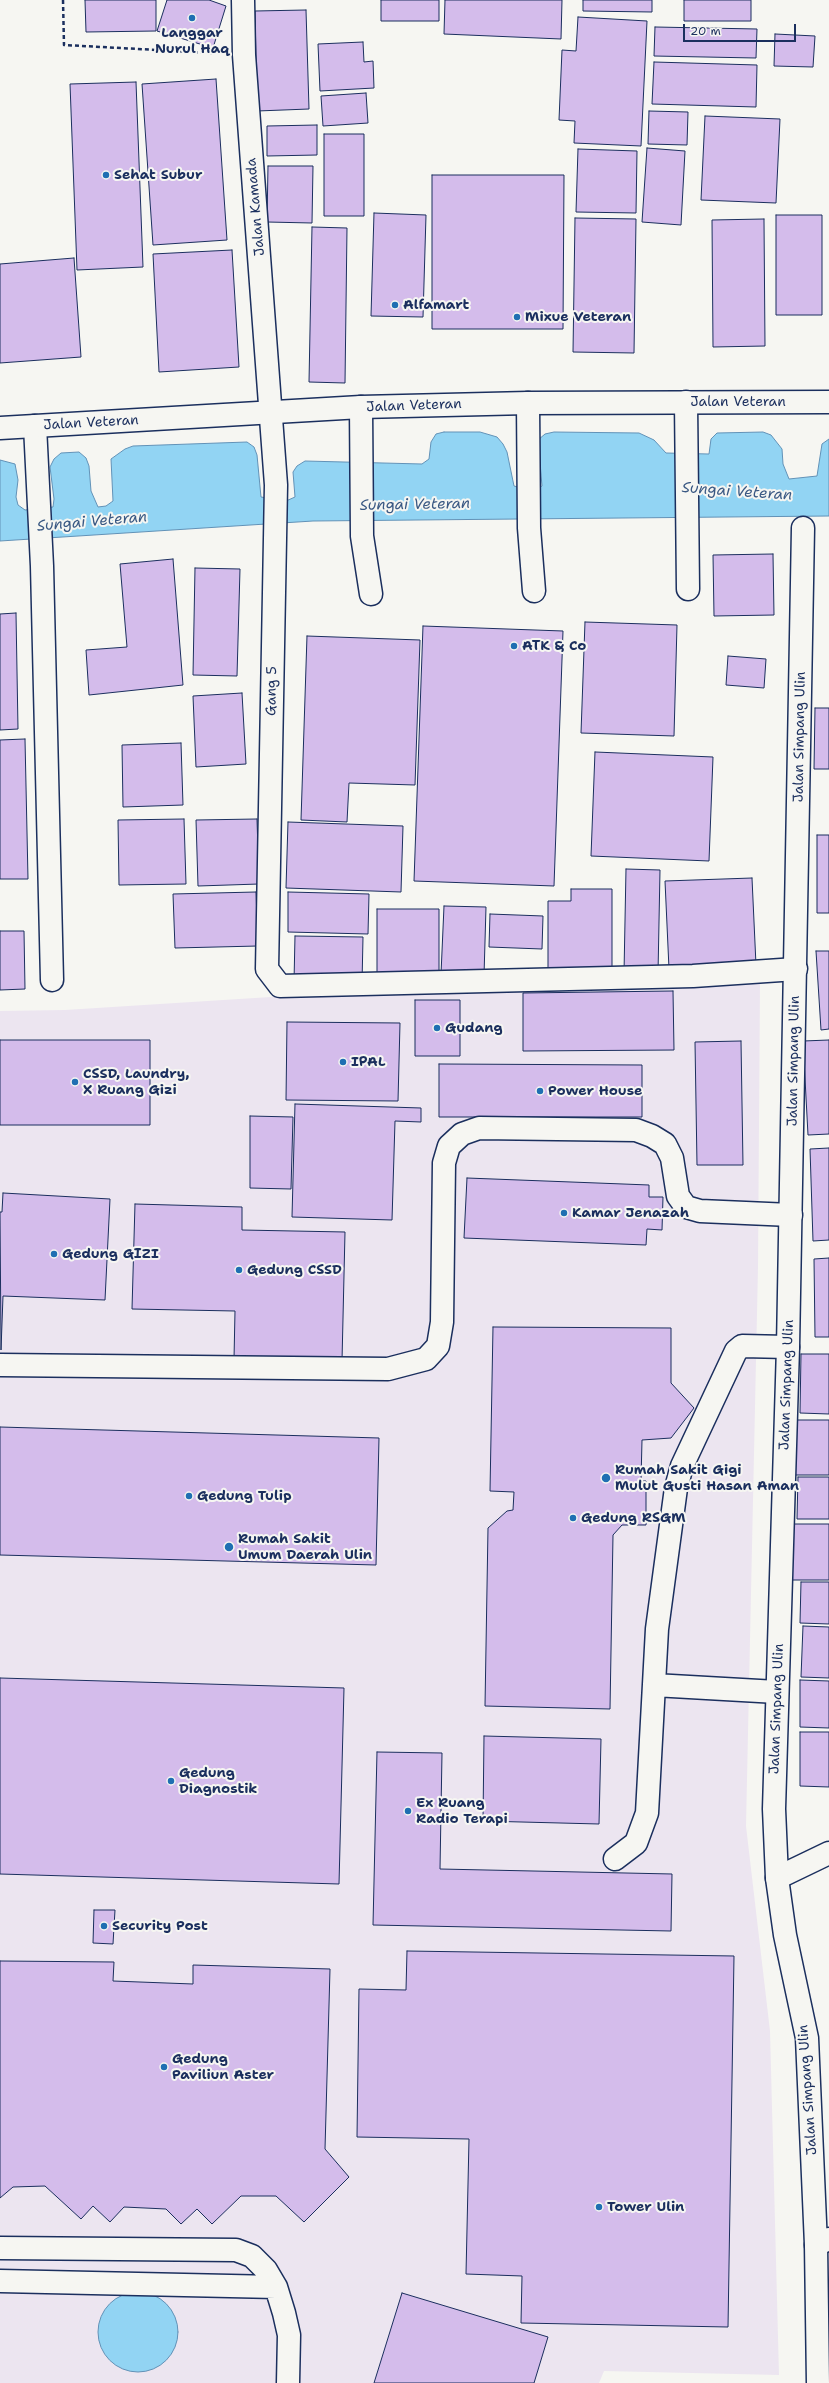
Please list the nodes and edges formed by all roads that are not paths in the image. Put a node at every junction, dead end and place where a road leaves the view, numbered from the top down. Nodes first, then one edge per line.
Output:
1 (243, 0) edge
2 (686, 402) junction
3 (829, 402) edge
4 (528, 403) junction
5 (361, 407) junction
6 (272, 414) junction
7 (35, 426) junction
8 (0, 428) edge
9 (803, 528) dead end
10 (688, 589) dead end
11 (534, 591) dead end
12 (371, 594) dead end
13 (796, 969) junction
14 (52, 980) dead end
15 (791, 1215) junction
16 (788, 1348) junction
17 (0, 1365) edge
18 (654, 1685) junction
19 (777, 1692) junction
20 (829, 1853) edge
21 (615, 1859) dead end
22 (777, 1878) junction
23 (822, 2242) edge
24 (0, 2248) edge
25 (0, 2281) edge
26 (276, 2287) junction
27 (823, 2350) edge
28 (288, 2383) edge
29 (818, 2383) edge

1 - 6 main road, Jalan Kamada
2 - 3 main road, Jalan Veteran
2 - 4 main road, Jalan Veteran
2 - 10 main road
4 - 5 main road, Jalan Veteran
4 - 11 main road
5 - 6 main road, Jalan Veteran
5 - 12 main road
6 - 7 main road, Jalan Veteran
6 - 13 main road, Gang 5
7 - 8 main road, Jalan Veteran
7 - 14 main road
9 - 13 main road, Jalan Simpang Ulin
13 - 15 main road, Jalan Simpang Ulin
15 - 16 main road, Jalan Simpang Ulin
15 - 17 main road
16 - 18 main road
16 - 19 main road, Jalan Simpang Ulin
18 - 19 main road
18 - 21 main road
19 - 22 main road, Jalan Simpang Ulin
20 - 22 main road
22 - 23 main road, Jalan Simpang Ulin
23 - 27 main road, Jalan Simpang Ulin
24 - 26 main road
25 - 26 main road
26 - 28 main road
27 - 29 main road, Jalan Simpang Ulin

